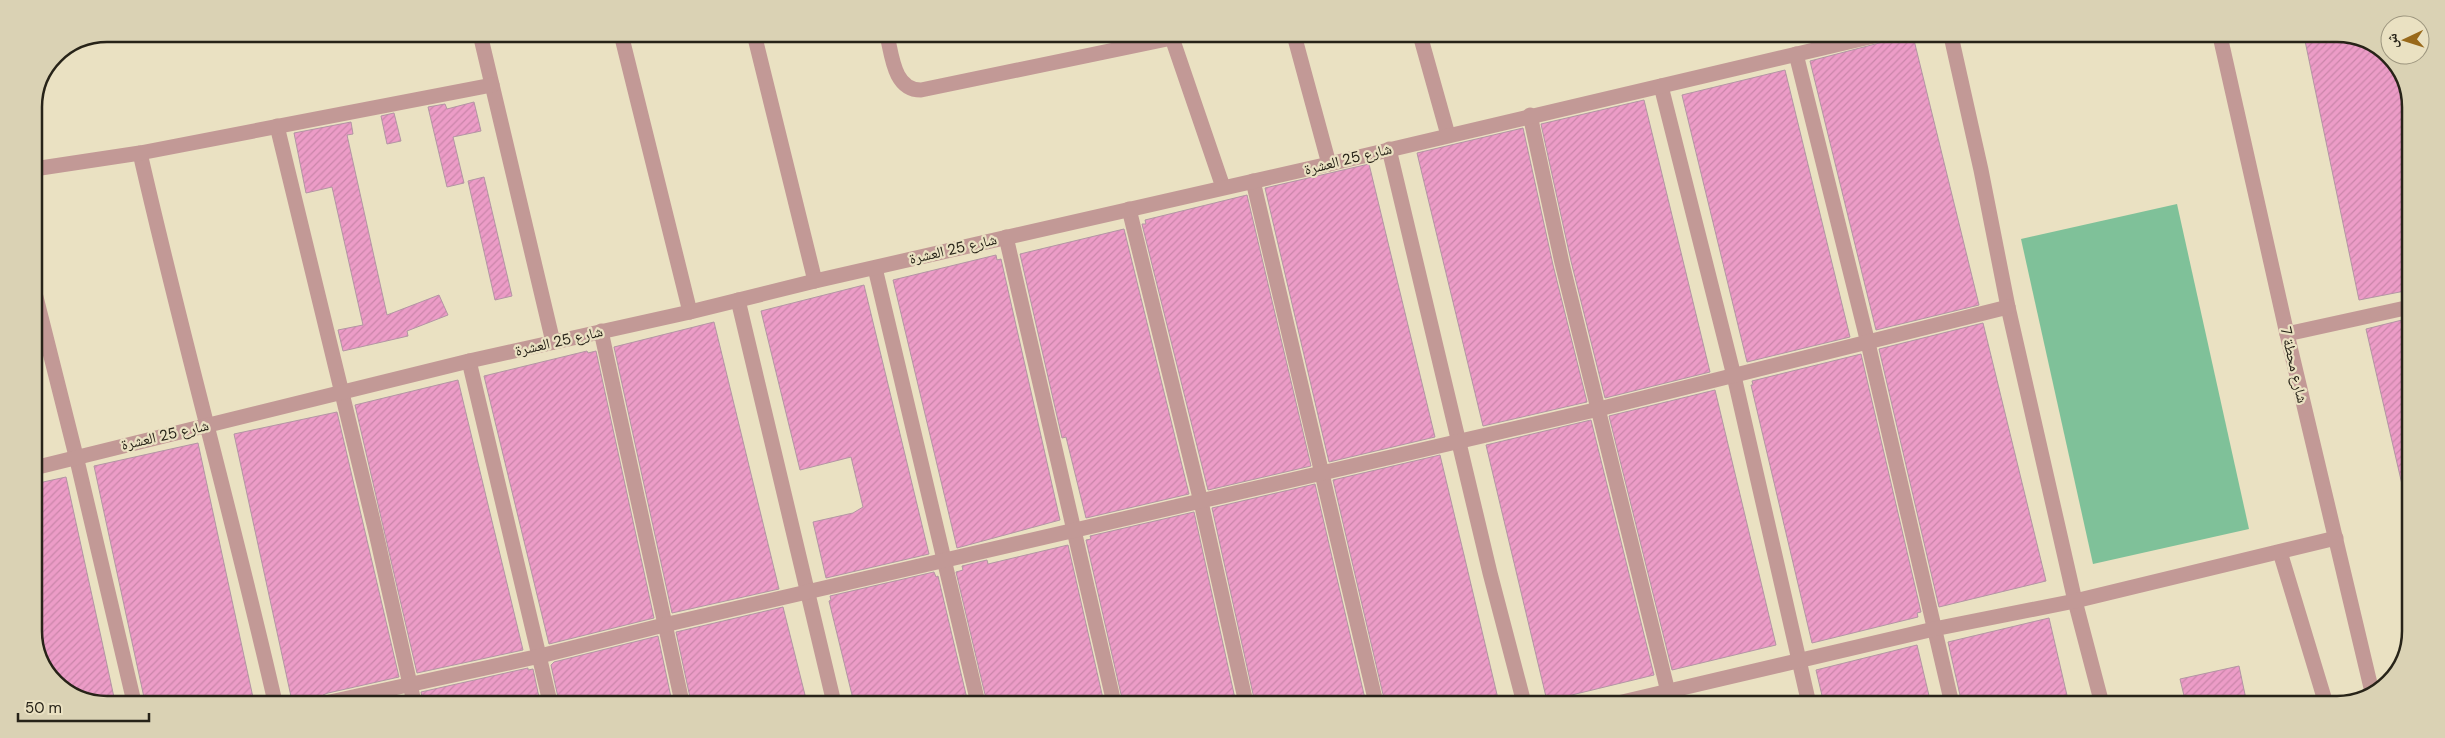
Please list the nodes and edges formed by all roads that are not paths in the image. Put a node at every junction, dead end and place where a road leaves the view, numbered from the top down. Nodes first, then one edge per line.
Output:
1 (482, 43) edge
2 (623, 43) edge
3 (756, 43) edge
4 (889, 43) edge
5 (1139, 43) edge
6 (1174, 43) edge
7 (1296, 43) edge
8 (1422, 43) edge
9 (1844, 43) edge
10 (1953, 43) edge
11 (2222, 43) edge
12 (1796, 54) junction
13 (492, 85) junction
14 (1661, 86) junction
15 (1530, 115) junction
16 (277, 126) junction
17 (1448, 135) junction
18 (1389, 149) junction
19 (140, 153) junction
20 (1329, 164) junction
21 (43, 168) edge
22 (1253, 181) junction
23 (1223, 188) junction
24 (1129, 209) junction
25 (1006, 237) junction
26 (875, 268) junction
27 (815, 281) junction
28 (738, 300) junction
29 (2008, 307) junction
30 (2402, 309) edge
31 (690, 312) junction
32 (43, 325) edge
33 (601, 331) junction
34 (2287, 334) junction
35 (553, 342) junction
36 (1868, 343) junction
37 (469, 361) junction
38 (1734, 376) junction
39 (342, 393) junction
40 (1599, 409) junction
41 (207, 425) junction
42 (1460, 441) junction
43 (76, 456) junction
44 (43, 465) edge
45 (1323, 472) junction
46 (1201, 502) junction
47 (1074, 532) junction
48 (2336, 538) junction
49 (2280, 552) junction
50 (945, 561) junction
51 (809, 592) junction
52 (2075, 600) junction
53 (664, 625) junction
54 (1934, 629) junction
55 (540, 656) junction
56 (1799, 660) junction
57 (409, 684) junction
58 (2372, 686) edge
59 (133, 696) edge
60 (274, 696) edge
61 (356, 696) edge
62 (412, 696) edge
63 (549, 696) edge
64 (681, 696) edge
65 (832, 696) edge
66 (976, 696) edge
67 (1112, 696) edge
68 (1244, 696) edge
69 (1374, 696) edge
70 (1522, 696) edge
71 (1670, 696) edge
72 (1677, 696) edge
73 (1807, 696) edge
74 (1950, 696) edge
75 (2100, 696) edge
76 (2324, 696) edge

1 - 13 street
2 - 31 street
3 - 27 street
4 - 5 street
6 - 23 street
7 - 20 street
8 - 17 street
9 - 12 street, شارع 25 العشرة
10 - 29 street
11 - 34 street, شارع محطة 7
12 - 14 street, شارع 25 العشرة
12 - 36 street
13 - 16 street
13 - 35 street
14 - 15 street, شارع 25 العشرة
14 - 38 street
15 - 17 street, شارع 25 العشرة
15 - 40 street
16 - 19 street
16 - 39 street
17 - 18 street, شارع 25 العشرة
18 - 20 street, شارع 25 العشرة
18 - 42 street
19 - 21 street
19 - 41 street
20 - 22 street, شارع 25 العشرة
22 - 23 street, شارع 25 العشرة
22 - 45 street
23 - 24 street, شارع 25 العشرة
24 - 25 street, شارع 25 العشرة
24 - 46 street
25 - 26 street, شارع 25 العشرة
25 - 47 street
26 - 27 street, شارع 25 العشرة
26 - 50 street
27 - 28 street, شارع 25 العشرة
28 - 31 street, شارع 25 العشرة
28 - 51 street
29 - 36 street
29 - 52 street
30 - 34 street
31 - 33 street, شارع 25 العشرة
32 - 43 street
33 - 35 street, شارع 25 العشرة
33 - 53 street
34 - 48 street, شارع محطة 7
35 - 37 street, شارع 25 العشرة
36 - 38 street
36 - 54 street
37 - 39 street, شارع 25 العشرة
37 - 55 street
38 - 40 street
38 - 56 street
39 - 41 street, شارع 25 العشرة
39 - 57 street
40 - 42 street
40 - 71 street
41 - 43 street, شارع 25 العشرة
41 - 60 street
42 - 45 street
42 - 70 street
43 - 44 street, شارع 25 العشرة
43 - 59 street
45 - 46 street
45 - 69 street
46 - 47 street
46 - 68 street
47 - 50 street
47 - 67 street
48 - 49 street
48 - 58 street, شارع محطة 7
49 - 52 street
49 - 76 street
50 - 51 street
50 - 66 street
51 - 53 street
51 - 65 street
52 - 54 street
52 - 75 street
53 - 55 street
53 - 64 street
54 - 56 street
54 - 74 street
55 - 57 street
55 - 63 street
56 - 72 street
56 - 73 street
57 - 61 street
57 - 62 street

